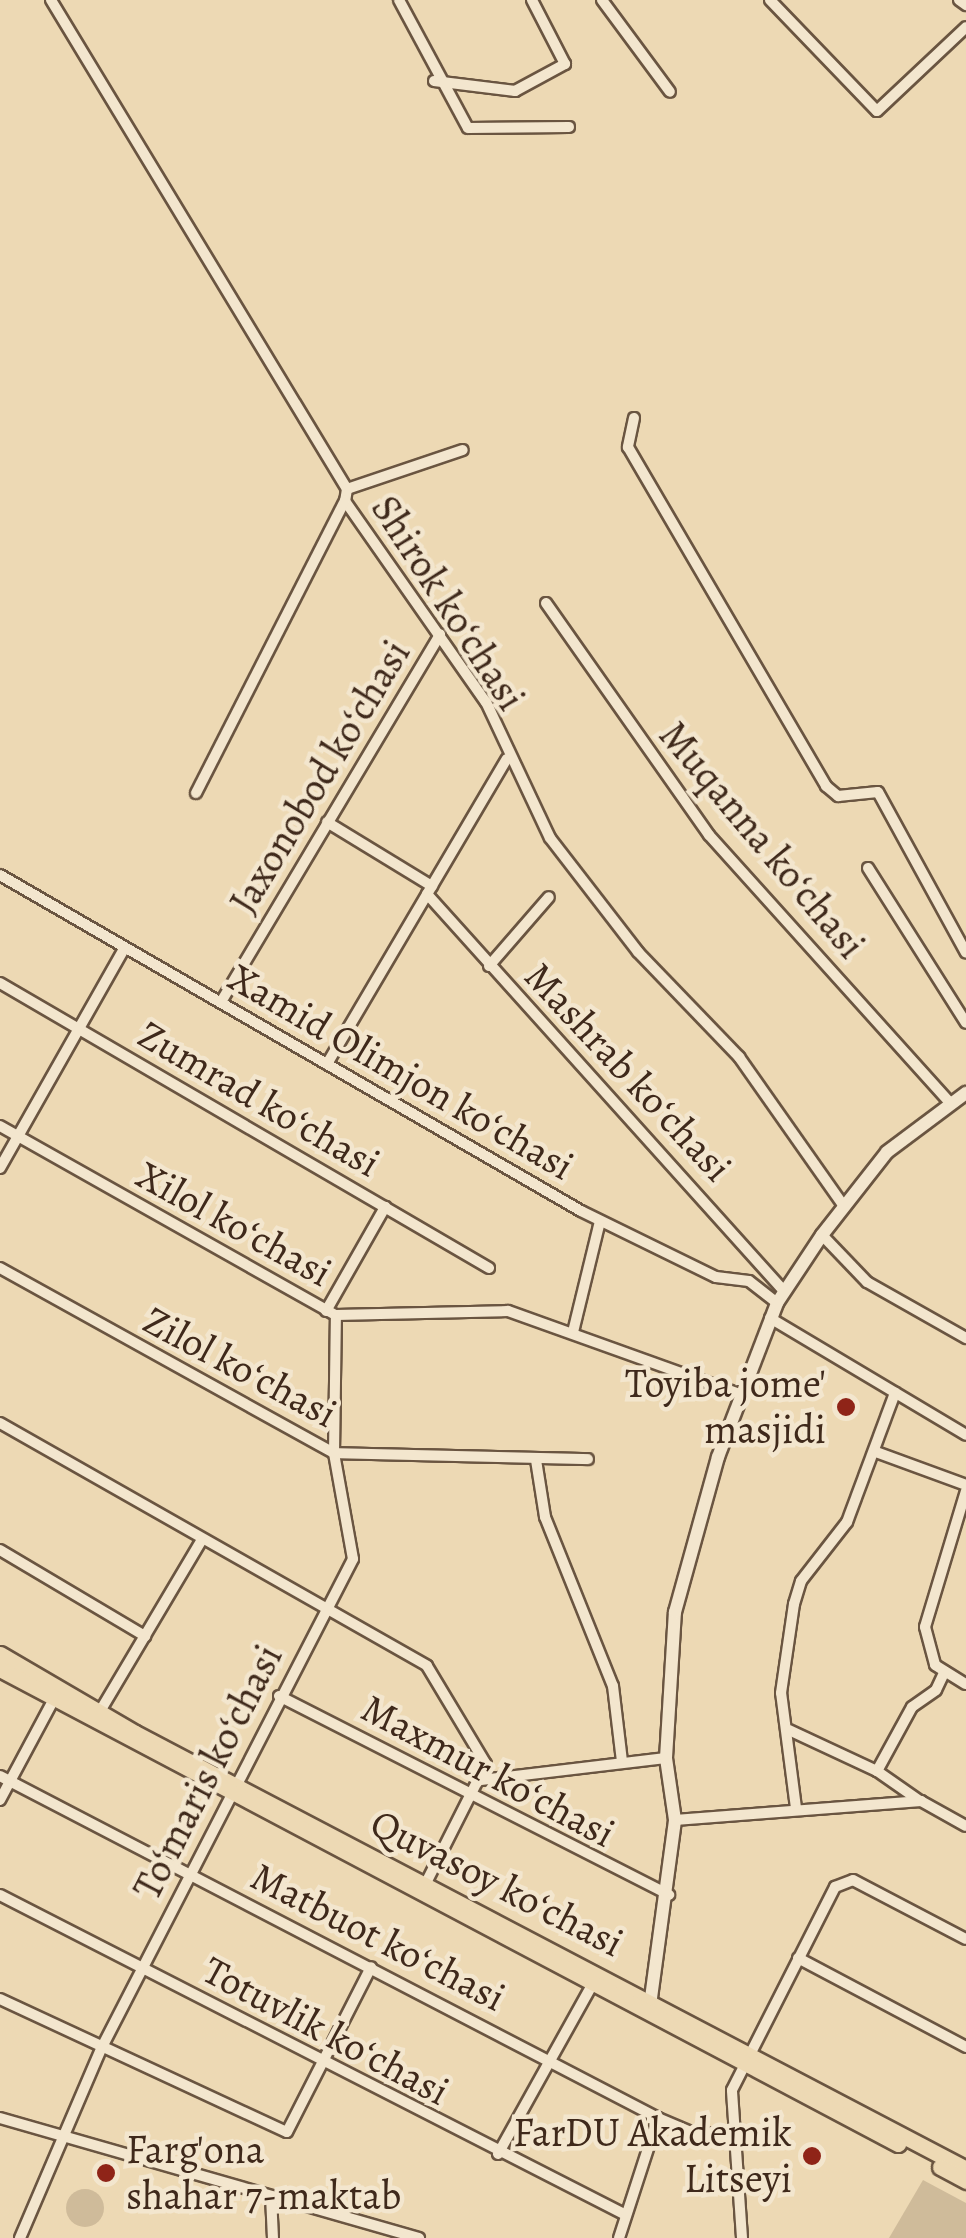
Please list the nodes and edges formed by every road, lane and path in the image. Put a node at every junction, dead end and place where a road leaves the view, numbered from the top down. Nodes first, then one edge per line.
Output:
1 (51, 0) edge
2 (399, 0) edge
3 (532, 0) edge
4 (602, 0) edge
5 (770, 0) edge
6 (960, 0) edge
7 (966, 4) edge
8 (966, 27) edge
9 (434, 81) dead end
10 (446, 87) junction
11 (670, 92) dead end
12 (569, 127) dead end
13 (634, 418) dead end
14 (463, 450) dead end
15 (346, 495) junction
16 (546, 603) dead end
17 (440, 634) junction
18 (507, 759) junction
19 (196, 793) dead end
20 (327, 822) junction
21 (868, 868) dead end
22 (0, 874) edge
23 (430, 890) junction
24 (549, 898) dead end
25 (124, 949) junction
26 (966, 954) edge
27 (489, 966) junction
28 (0, 983) edge
29 (221, 1002) junction
30 (966, 1015) edge
31 (966, 1023) edge
32 (79, 1029) junction
33 (327, 1064) junction
34 (966, 1092) edge
35 (949, 1102) junction
36 (0, 1126) edge
37 (18, 1137) junction
38 (0, 1168) edge
39 (843, 1205) junction
40 (384, 1207) junction
41 (600, 1221) junction
42 (822, 1235) junction
43 (0, 1268) edge
44 (489, 1268) dead end
45 (781, 1297) junction
46 (331, 1313) junction
47 (770, 1318) junction
48 (573, 1332) junction
49 (966, 1338) edge
50 (895, 1393) junction
51 (740, 1394) junction
52 (0, 1424) edge
53 (966, 1435) edge
54 (876, 1452) junction
55 (334, 1453) junction
56 (588, 1459) dead end
57 (536, 1460) junction
58 (966, 1488) edge
59 (962, 1516) edge
60 (201, 1541) junction
61 (0, 1550) edge
62 (325, 1604) junction
63 (145, 1636) junction
64 (0, 1654) edge
65 (0, 1669) edge
66 (944, 1673) junction
67 (966, 1684) edge
68 (280, 1696) junction
69 (54, 1699) junction
70 (104, 1715) junction
71 (788, 1730) junction
72 (666, 1758) junction
73 (622, 1762) junction
74 (877, 1771) junction
75 (5, 1778) edge
76 (481, 1780) junction
77 (235, 1792) junction
78 (471, 1796) junction
79 (0, 1800) edge
80 (921, 1802) junction
81 (796, 1808) junction
82 (676, 1820) junction
83 (966, 1826) edge
84 (191, 1875) junction
85 (422, 1883) junction
86 (0, 1895) edge
87 (670, 1895) junction
88 (966, 1939) edge
89 (798, 1958) junction
90 (370, 1967) junction
91 (142, 1969) junction
92 (593, 1983) junction
93 (0, 1998) edge
94 (651, 1998) junction
95 (966, 2046) edge
96 (101, 2050) junction
97 (751, 2057) junction
98 (549, 2059) junction
99 (322, 2063) junction
100 (0, 2118) edge
101 (658, 2118) junction
102 (733, 2132) junction
103 (59, 2136) junction
104 (498, 2154) junction
105 (966, 2168) edge
106 (966, 2180) edge
107 (272, 2196) junction
108 (626, 2216) junction
109 (20, 2238) edge
110 (273, 2238) edge
111 (418, 2238) edge
112 (619, 2238) edge
113 (742, 2238) edge

1 - 15 street, Shirok koʻchasi
2 - 10 street
3 - 10 street
4 - 11 street
5 - 8 street
6 - 7 street
9 - 10 street
10 - 12 street
13 - 26 street
14 - 15 street
15 - 17 street, Shirok koʻchasi
15 - 19 street
16 - 35 street, Muqanna koʻchasi
17 - 18 street, Shirok koʻchasi
17 - 20 street, Jaxonobod koʻchasi
18 - 23 street
18 - 39 street, Shirok koʻchasi
20 - 23 street, Mashrab koʻchasi
20 - 29 street, Jaxonobod koʻchasi
21 - 31 street
22 - 25 street, Xamid Olimjon koʻchasi
23 - 27 street, Mashrab koʻchasi
23 - 33 street
24 - 27 street
25 - 29 street, Xamid Olimjon koʻchasi
25 - 32 street
27 - 45 street, Mashrab koʻchasi
28 - 32 street, Zumrad koʻchasi
29 - 33 street, Xamid Olimjon koʻchasi
30 - 31 street
32 - 37 street
32 - 40 street, Zumrad koʻchasi
33 - 41 street, Xamid Olimjon koʻchasi
34 - 35 street
35 - 39 street
36 - 37 street, Xilol koʻchasi
37 - 38 street
37 - 46 street, Xilol koʻchasi
39 - 42 street
40 - 44 street, Zumrad koʻchasi
40 - 46 street
41 - 45 street, Xamid Olimjon koʻchasi
41 - 48 street
42 - 45 street
42 - 49 street
43 - 55 street, Zilol koʻchasi
45 - 47 street
46 - 48 street, Xilol koʻchasi
46 - 55 street, Toʻmaris koʻchasi
47 - 50 street
47 - 51 street
48 - 51 street, Xilol koʻchasi
50 - 53 street
50 - 54 street
51 - 72 street
52 - 60 street
54 - 58 street
54 - 71 street
55 - 57 street, Zilol koʻchasi
55 - 62 street, Toʻmaris koʻchasi
56 - 57 street, Zilol koʻchasi
57 - 73 street
58 - 59 street
59 - 66 street
60 - 62 street
60 - 63 street
61 - 63 street
62 - 68 street, Toʻmaris koʻchasi
62 - 76 street
63 - 70 street
64 - 70 main road, Quvasoy koʻchasi
65 - 69 main road, Quvasoy koʻchasi
66 - 67 street
66 - 74 street
68 - 77 street, Toʻmaris koʻchasi
68 - 78 street, Maxmur koʻchasi
69 - 75 street
69 - 77 main road, Quvasoy koʻchasi
70 - 77 main road, Quvasoy koʻchasi
71 - 74 street
71 - 81 street
72 - 73 street
72 - 82 street
73 - 76 street
74 - 80 street
75 - 79 street
75 - 84 street, Matbuot koʻchasi
76 - 78 street
77 - 84 street, Toʻmaris koʻchasi
77 - 85 main road, Quvasoy koʻchasi
77 - 92 main road, Quvasoy koʻchasi
78 - 85 street
78 - 87 street, Maxmur koʻchasi
80 - 81 street
80 - 83 street
81 - 82 street
82 - 87 street
84 - 90 street, Matbuot koʻchasi
84 - 91 street, Toʻmaris koʻchasi
85 - 94 main road, Quvasoy koʻchasi
86 - 91 street, Totuvlik koʻchasi
87 - 94 street
88 - 89 street
89 - 95 street
89 - 97 street
90 - 98 street, Matbuot koʻchasi
90 - 99 street
91 - 96 street, Toʻmaris koʻchasi
91 - 99 street, Totuvlik koʻchasi
92 - 97 main road, Quvasoy koʻchasi
92 - 98 street
93 - 96 street
94 - 97 main road, Quvasoy koʻchasi
96 - 99 street
96 - 103 street, Toʻmaris koʻchasi
97 - 102 street
97 - 105 main road, Quvasoy koʻchasi
97 - 106 main road, Quvasoy koʻchasi
98 - 101 street, Matbuot koʻchasi
98 - 104 street
99 - 104 street, Totuvlik koʻchasi
100 - 103 street
101 - 102 street, Matbuot koʻchasi
101 - 108 street
102 - 113 street
103 - 107 street
103 - 109 street, Toʻmaris koʻchasi
104 - 108 street, Totuvlik koʻchasi
107 - 110 street
107 - 111 street
108 - 112 street

